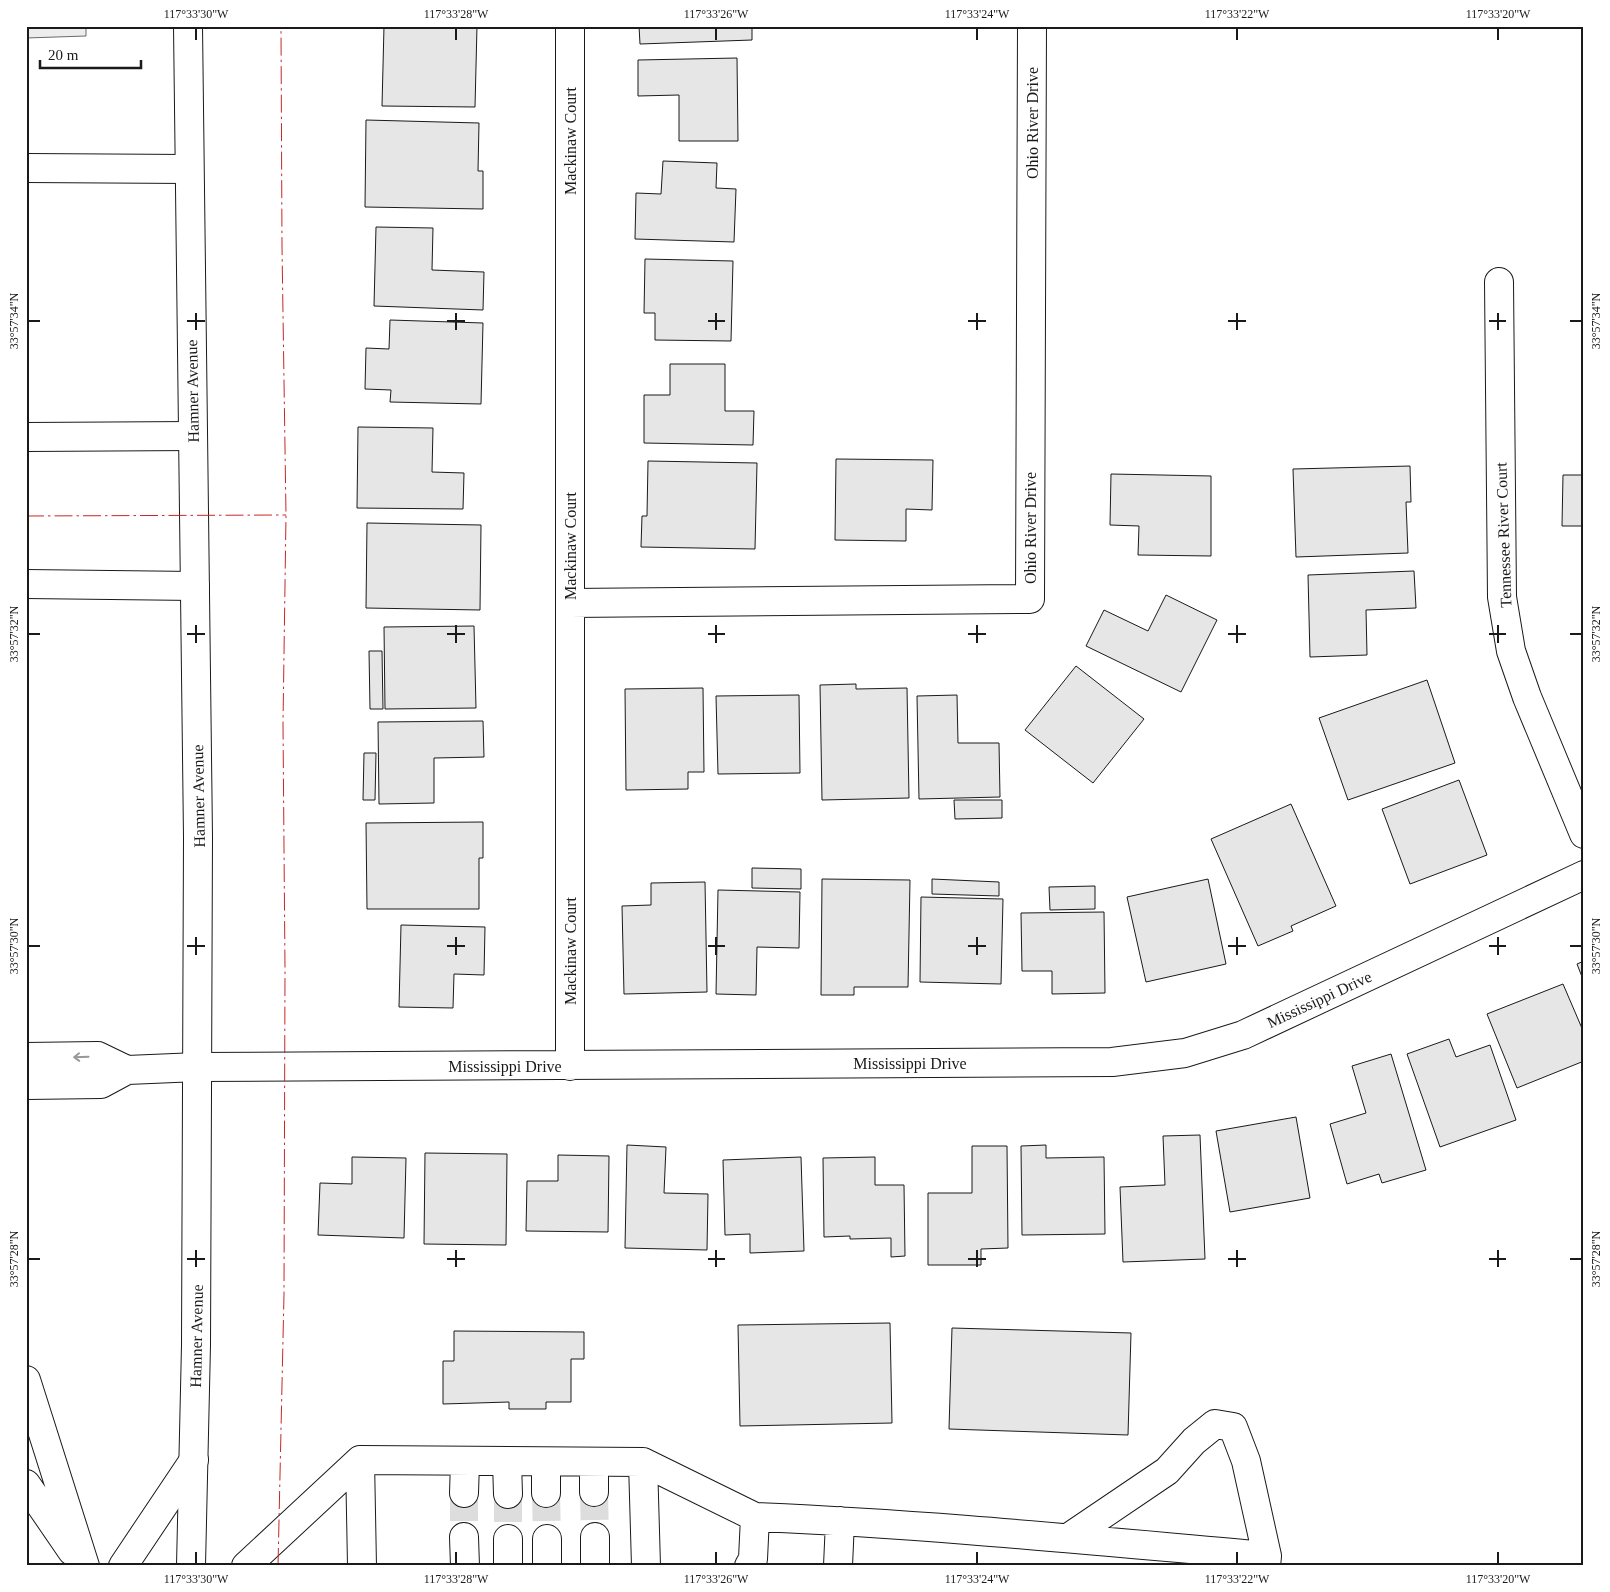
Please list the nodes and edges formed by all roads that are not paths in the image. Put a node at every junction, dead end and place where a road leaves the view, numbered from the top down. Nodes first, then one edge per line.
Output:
1 (188, 26) edge
2 (570, 26) edge
3 (1032, 26) edge
4 (26, 168) edge
5 (189, 169) junction
6 (1499, 282) dead end
7 (193, 436) junction
8 (26, 437) edge
9 (26, 584) edge
10 (195, 586) junction
11 (570, 603) junction
12 (1584, 834) edge
13 (1584, 876) edge
14 (26, 1057) edge
15 (570, 1066) junction
16 (198, 1067) junction
17 (127, 1070) junction
18 (26, 1085) edge
19 (26, 1380) edge
20 (194, 1460) junction
21 (360, 1460) junction
22 (465, 1462) junction
23 (507, 1462) junction
24 (546, 1462) junction
25 (594, 1462) junction
26 (642, 1462) junction
27 (26, 1484) edge
28 (594, 1492) tunnel mouth
29 (464, 1493) tunnel mouth
30 (546, 1493) tunnel mouth
31 (508, 1494) tunnel mouth
32 (756, 1517) junction
33 (840, 1521) junction
34 (464, 1538) tunnel mouth
35 (595, 1538) tunnel mouth
36 (1068, 1538) junction
37 (508, 1539) tunnel mouth
38 (547, 1539) tunnel mouth
39 (1267, 1561) edge
40 (753, 1564) edge
41 (84, 1566) edge
42 (123, 1566) edge
43 (191, 1566) edge
44 (246, 1566) edge
45 (362, 1566) edge
46 (465, 1566) edge
47 (508, 1566) edge
48 (547, 1566) edge
49 (595, 1566) edge
50 (646, 1566) edge
51 (838, 1566) edge

1 - 5 street, Hamner Avenue
2 - 11 street, Mackinaw Court
3 - 11 street, Ohio River Drive
4 - 5 street
5 - 7 street, Hamner Avenue
6 - 12 street, Tennessee River Court
7 - 8 street
7 - 10 street, Hamner Avenue
9 - 10 street
10 - 16 street, Hamner Avenue
11 - 15 street, Mackinaw Court
13 - 15 street, Mississippi Drive
17 -> 14 street
15 - 16 street, Mississippi Drive
16 - 17 street, Mississippi Drive
16 - 20 street, Hamner Avenue
17 - 18 street
19 - 41 street
20 - 42 street
20 - 43 street, Hamner Avenue
21 - 22 street
21 - 44 street
21 - 45 street
22 - 23 street
22 - 29 street
23 - 24 street
23 - 31 street
24 - 25 street
24 - 30 street
25 - 26 street
25 - 28 street
26 - 32 street
26 - 50 street
27 - 41 street
32 - 33 street
32 - 40 street
33 - 36 street
33 - 51 street
34 - 46 street
35 - 49 street
36 - 39 street
36 - 39 street
37 - 47 street
38 - 48 street

